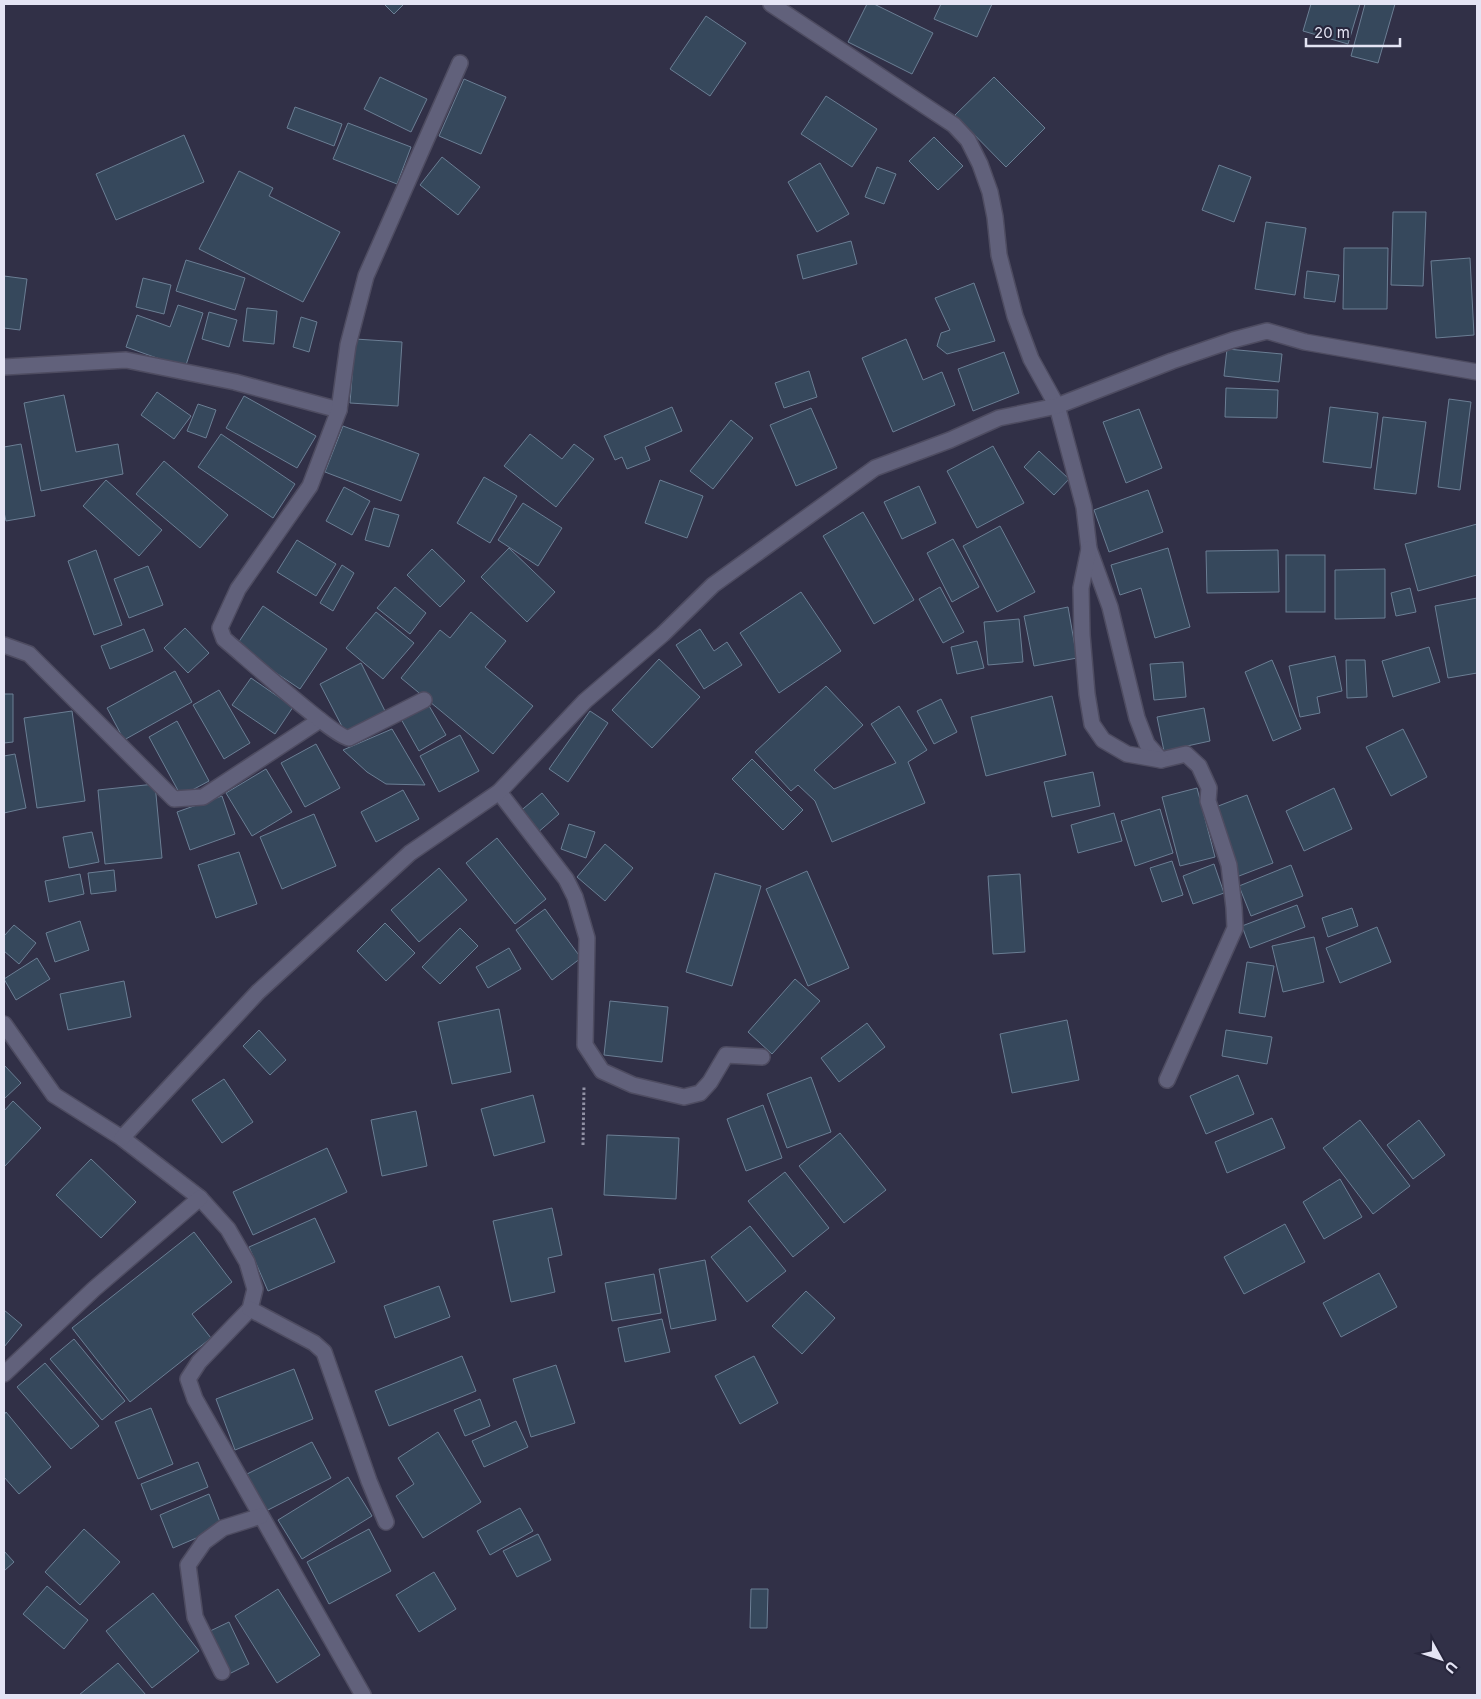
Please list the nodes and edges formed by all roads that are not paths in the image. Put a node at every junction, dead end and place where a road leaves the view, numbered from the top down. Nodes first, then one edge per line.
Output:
1 (771, 4) edge
2 (793, 9) edge
3 (460, 63) dead end
4 (4, 367) edge
5 (1477, 372) edge
6 (1057, 406) junction
7 (339, 410) junction
8 (1089, 550) junction
9 (4, 645) edge
10 (424, 700) dead end
11 (320, 720) junction
12 (1161, 760) junction
13 (499, 792) junction
14 (4, 1024) edge
15 (762, 1056) dead end
16 (1167, 1080) dead end
17 (122, 1138) junction
18 (200, 1198) junction
19 (250, 1309) junction
20 (4, 1374) edge
21 (261, 1516) junction
22 (386, 1522) dead end
23 (222, 1672) dead end
24 (363, 1695) edge

1 - 2 street
2 - 6 street
3 - 7 street
4 - 7 street
5 - 6 street
6 - 8 street
6 - 13 street
7 - 11 street
8 - 12 street
8 - 12 street
9 - 11 street
10 - 11 street
12 - 16 street
13 - 15 street
13 - 17 street
14 - 17 street
17 - 18 street
18 - 19 street
18 - 20 street
19 - 21 street
19 - 22 street
21 - 23 street
21 - 24 street

